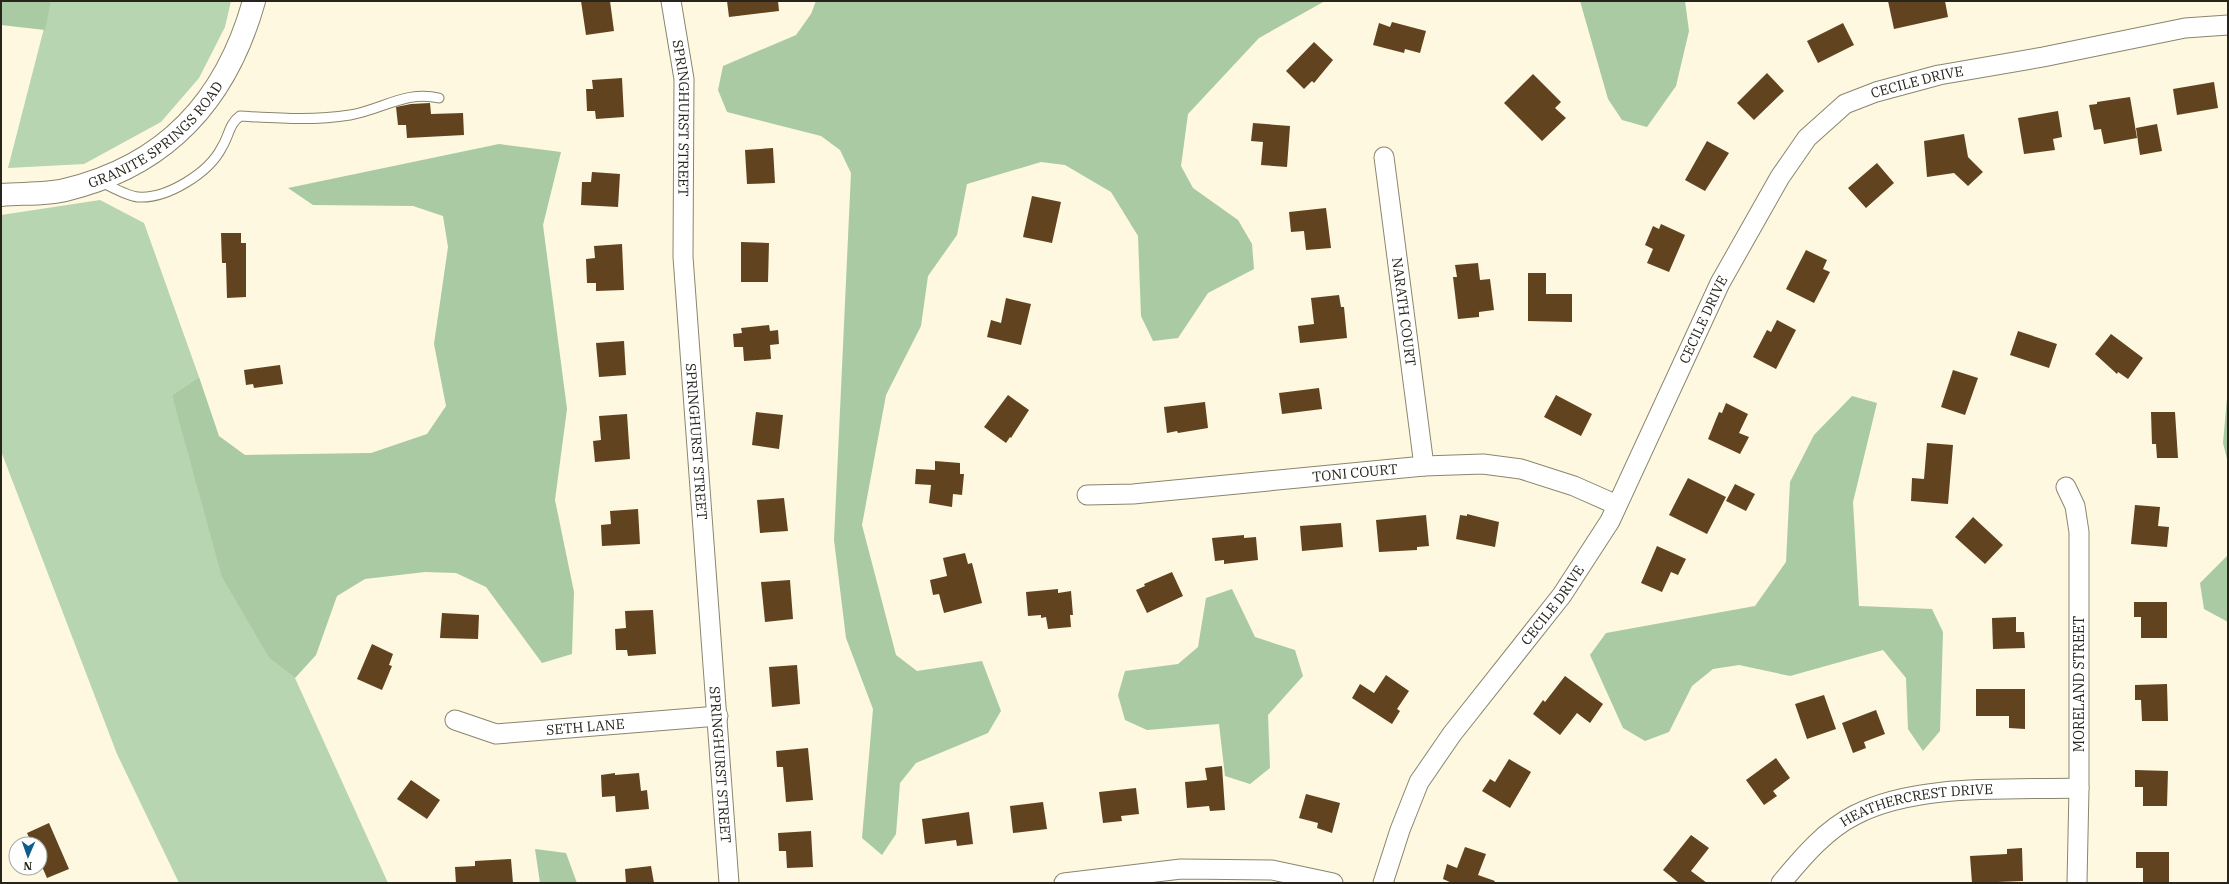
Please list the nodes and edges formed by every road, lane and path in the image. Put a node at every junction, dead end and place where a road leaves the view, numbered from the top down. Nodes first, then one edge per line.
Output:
1 (254, 1) edge
2 (672, 1) edge
3 (2228, 25) edge
4 (439, 98) dead end
5 (1384, 157) dead end
6 (98, 181) junction
7 (1, 195) edge
8 (1424, 466) junction
9 (2066, 486) dead end
10 (1087, 496) dead end
11 (1617, 505) junction
12 (718, 716) junction
13 (455, 720) dead end
14 (2079, 788) junction
15 (729, 883) edge
16 (1064, 883) edge
17 (1333, 883) edge
18 (1383, 883) edge
19 (1781, 883) edge
20 (2077, 883) edge

1 - 6 street, GRANITE SPRINGS ROAD
2 - 12 street, SPRINGHURST STREET
3 - 11 street, CECILE DRIVE
4 - 6 lane
5 - 8 street, NARATH COURT
6 - 7 street, GRANITE SPRINGS ROAD
8 - 10 street, TONI COURT
8 - 11 street, TONI COURT
9 - 14 street, MORELAND STREET
11 - 18 street, CECILE DRIVE
12 - 13 street, SETH LANE
12 - 15 street, SPRINGHURST STREET
14 - 19 street, HEATHERCREST DRIVE
14 - 20 street, MORELAND STREET
16 - 17 street

